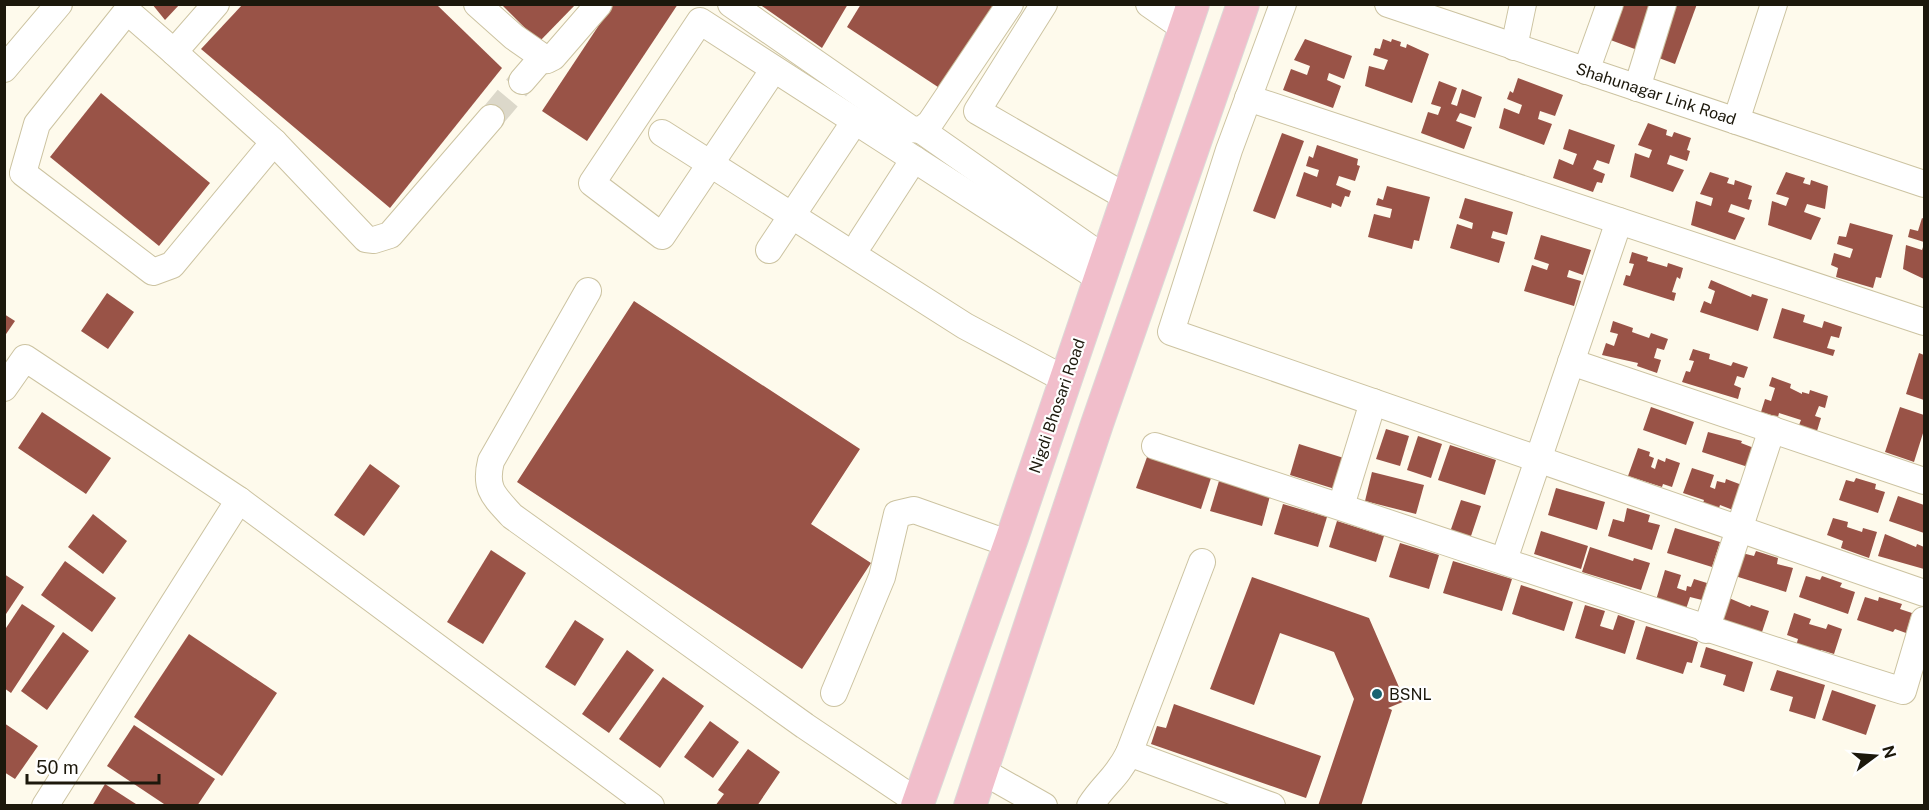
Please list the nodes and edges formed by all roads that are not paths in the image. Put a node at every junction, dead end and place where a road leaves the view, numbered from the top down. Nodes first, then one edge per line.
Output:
1 (59, 4) edge
2 (216, 4) edge
3 (477, 4) edge
4 (599, 4) edge
5 (731, 4) edge
6 (1010, 4) edge
7 (1044, 4) edge
8 (1149, 4) edge
9 (1243, 4) edge
10 (1283, 4) edge
11 (1388, 4) edge
12 (1523, 4) edge
13 (1610, 4) edge
14 (1663, 4) edge
15 (1774, 4) edge
16 (1186, 13) edge
17 (1514, 47) junction
18 (174, 52) junction
19 (542, 59) junction
20 (8, 60) edge
21 (774, 69) junction
22 (1586, 71) junction
23 (522, 81) tunnel mouth
24 (1637, 88) junction
25 (1248, 99) junction
26 (491, 118) tunnel mouth
27 (855, 121) junction
28 (1736, 121) junction
29 (921, 130) junction
30 (662, 133) dead end
31 (1198, 139) junction
32 (274, 142) junction
33 (1229, 150) junction
34 (914, 159) junction
35 (711, 164) junction
36 (1924, 184) edge
37 (1128, 198) junction
38 (792, 215) junction
39 (1619, 221) junction
40 (861, 241) dead end
41 (769, 250) dead end
42 (1156, 261) junction
43 (1104, 270) junction
44 (1190, 274) junction
45 (588, 291) dead end
46 (1924, 322) edge
47 (1571, 362) junction
48 (1066, 380) junction
49 (4, 388) edge
50 (1373, 402) junction
51 (1772, 429) junction
52 (1155, 446) dead end
53 (1538, 459) junction
54 (1924, 481) edge
55 (238, 500) junction
56 (1341, 506) junction
57 (1738, 528) junction
58 (1010, 544) junction
59 (1504, 560) junction
60 (1202, 562) dead end
61 (1924, 593) edge
62 (1924, 620) edge
63 (1706, 630) junction
64 (1916, 683) edge
65 (834, 693) dead end
66 (1129, 753) junction
67 (982, 771) junction
68 (918, 804) edge
69 (45, 806) edge
70 (651, 806) edge
71 (970, 806) edge
72 (1044, 806) edge
73 (1090, 806) edge
74 (1272, 806) edge

1 - 20 street
2 - 18 street
3 - 19 street
4 - 19 street
5 - 29 street
6 - 29 street
7 - 37 street
8 - 16 street
9 - 31 main road
10 - 25 street
11 - 17 street, Shahunagar Link Road
12 - 17 street
13 - 22 street
14 - 24 street
15 - 28 street
16 - 37 main road, Nigdi Bhosari Road
17 - 22 street, Shahunagar Link Road
18 - 32 street
18 - 32 street
19 - 23 street
21 - 27 street
21 - 35 street
21 - 35 street
22 - 24 street, Shahunagar Link Road
24 - 28 street, Shahunagar Link Road
25 - 33 street
25 - 39 street
26 - 32 street
27 - 34 street
27 - 38 street
28 - 36 street, Shahunagar Link Road
29 - 43 street
30 - 35 street
31 - 33 street
31 - 42 main road
33 - 44 street
34 - 40 street
34 - 43 street
35 - 38 street
37 - 43 main road, Nigdi Bhosari Road
38 - 41 street
38 - 48 street
39 - 46 street
39 - 47 street
42 - 44 street
42 - 67 main road
43 - 48 main road, Nigdi Bhosari Road
44 - 50 street
45 - 68 street
47 - 51 street
47 - 53 street
48 - 58 main road, Nigdi Bhosari Road
49 - 55 street
50 - 53 street
50 - 56 street
51 - 54 street
51 - 57 street
52 - 56 street
53 - 57 street
53 - 59 street
55 - 69 street
55 - 70 street
56 - 59 street
57 - 61 street
57 - 63 street
58 - 65 street
58 - 68 main road, Nigdi Bhosari Road
59 - 63 street
60 - 66 street
62 - 64 street
63 - 64 street
66 - 73 street
66 - 74 street
67 - 71 main road
67 - 72 street

